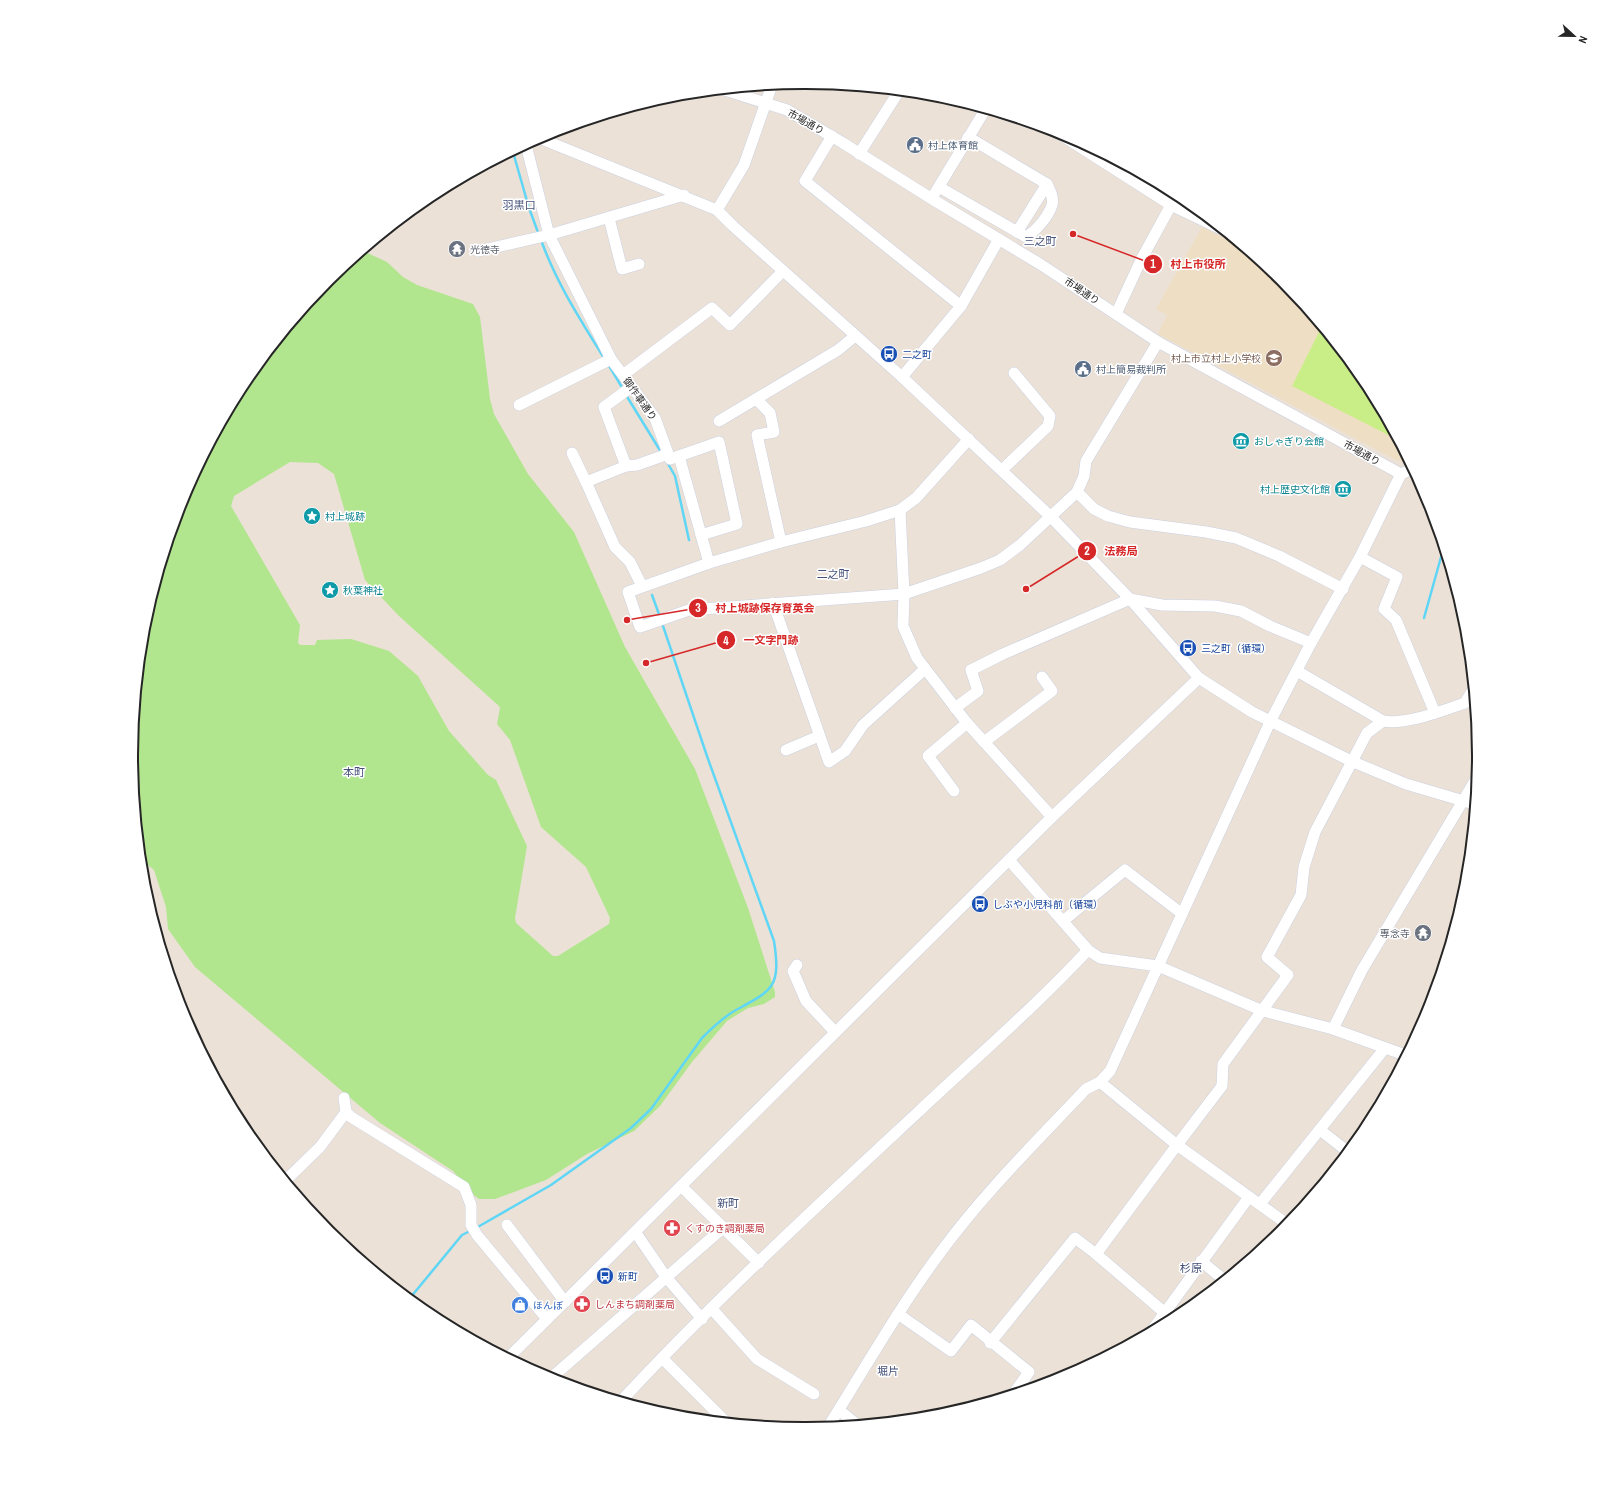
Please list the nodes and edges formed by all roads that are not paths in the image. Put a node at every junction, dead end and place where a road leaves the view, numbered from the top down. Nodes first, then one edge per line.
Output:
1 (771, 90) edge
2 (735, 93) edge
3 (896, 96) edge
4 (767, 103) junction
5 (983, 113) edge
6 (832, 136) junction
7 (968, 137) junction
8 (547, 141) edge
9 (527, 150) edge
10 (859, 154) junction
11 (1091, 154) edge
12 (1047, 184) junction
13 (939, 187) junction
14 (684, 195) junction
15 (932, 199) junction
16 (1171, 205) junction
17 (718, 210) junction
18 (1189, 211) edge
19 (609, 218) junction
20 (1017, 232) junction
21 (549, 235) junction
22 (999, 239) junction
23 (478, 251) dead end
24 (639, 264) dead end
25 (783, 271) junction
26 (961, 306) junction
27 (1116, 314) junction
28 (855, 336) junction
29 (1158, 342) junction
30 (611, 359) junction
31 (1014, 374) dead end
32 (623, 375) junction
33 (902, 377) junction
34 (631, 386) junction
35 (756, 399) junction
36 (518, 405) dead end
37 (719, 421) dead end
38 (969, 439) junction
39 (572, 453) dead end
40 (668, 454) junction
41 (679, 456) junction
42 (626, 466) junction
43 (1002, 470) junction
44 (1408, 471) edge
45 (1401, 474) junction
46 (586, 482) junction
47 (1077, 492) junction
48 (900, 510) junction
49 (1050, 516) junction
50 (701, 535) junction
51 (781, 542) junction
52 (1360, 557) junction
53 (709, 563) junction
54 (642, 586) junction
55 (1343, 589) junction
56 (904, 594) junction
57 (1130, 599) junction
58 (773, 603) junction
59 (1312, 643) junction
60 (925, 669) junction
61 (1297, 671) junction
62 (1042, 677) dead end
63 (1199, 678) junction
64 (1469, 697) edge
65 (955, 708) junction
66 (1435, 713) junction
67 (1271, 720) junction
68 (1383, 721) junction
69 (966, 723) junction
70 (819, 736) junction
71 (984, 742) junction
72 (786, 750) dead end
73 (1352, 761) junction
74 (1471, 788) edge
75 (954, 791) dead end
76 (1462, 801) junction
77 (1470, 803) edge
78 (1052, 817) junction
79 (1009, 860) junction
80 (1181, 913) junction
81 (1063, 921) junction
82 (1088, 950) junction
83 (797, 965) dead end
84 (1158, 966) junction
85 (1263, 1012) junction
86 (1333, 1029) junction
87 (835, 1032) junction
88 (1385, 1048) junction
89 (1401, 1054) edge
90 (1100, 1082) junction
91 (344, 1098) dead end
92 (346, 1112) junction
93 (1320, 1130) junction
94 (1176, 1145) junction
95 (1343, 1148) edge
96 (289, 1177) edge
97 (681, 1186) junction
98 (1249, 1197) junction
99 (1260, 1204) junction
100 (1282, 1220) edge
101 (507, 1225) dead end
102 (724, 1227) junction
103 (636, 1233) junction
104 (1096, 1254) junction
105 (1201, 1261) junction
106 (759, 1263) junction
107 (666, 1277) junction
108 (1220, 1277) edge
109 (565, 1302) junction
110 (712, 1309) junction
111 (1172, 1312) edge
112 (898, 1314) junction
113 (1167, 1315) edge
114 (547, 1319) junction
115 (702, 1319) junction
116 (990, 1343) junction
117 (512, 1354) edge
118 (662, 1358) junction
119 (556, 1373) edge
120 (1018, 1387) edge
121 (814, 1394) dead end
122 (625, 1397) edge
123 (839, 1410) junction
124 (720, 1416) edge
125 (832, 1421) edge
126 (852, 1421) edge

1 - 4 street
2 - 4 street, 市場通り
3 - 10 street
4 - 6 street, 市場通り
4 - 17 street
5 - 7 street
6 - 10 street, 市場通り
6 - 26 street
7 - 12 street
7 - 13 street
8 - 14 street
9 - 21 street, 御作事通り
10 - 15 street, 市場通り
11 - 16 street
12 - 20 street
12 - 20 street
13 - 15 street
13 - 20 street
14 - 17 street
14 - 19 street
15 - 22 street, 市場通り
16 - 18 street
16 - 27 street
17 - 25 street
19 - 21 street
19 - 24 street
21 - 23 street
21 - 30 street, 御作事通り
22 - 26 street
22 - 27 street, 市場通り
25 - 28 street
25 - 32 street
26 - 33 street
27 - 29 street, 市場通り
28 - 33 street
28 - 35 street
29 - 45 street, 市場通り
29 - 47 street
30 - 32 street, 御作事通り
30 - 36 street
31 - 43 street
32 - 34 street, 御作事通り
33 - 38 street
34 - 40 street, 御作事通り
34 - 42 street
35 - 37 street
35 - 51 street
38 - 43 street
38 - 48 street
39 - 46 street
40 - 41 street
40 - 42 street
41 - 50 street
41 - 50 street
42 - 46 street
43 - 49 street
44 - 45 street
45 - 52 street
46 - 54 street
47 - 49 street
47 - 55 street
48 - 51 street
48 - 56 street
49 - 56 street
49 - 57 street
50 - 53 street
51 - 53 street
52 - 55 street
52 - 66 street
53 - 54 street
54 - 58 street
55 - 59 street
56 - 58 street
56 - 60 street
57 - 59 street
57 - 63 street
57 - 65 street
58 - 70 street
59 - 61 street
60 - 65 street
60 - 70 street
61 - 67 street
61 - 68 street
62 - 71 street
63 - 67 street
63 - 78 street
64 - 66 street
65 - 69 street
66 - 68 street
67 - 73 street
67 - 80 street
68 - 73 street
69 - 71 street
69 - 75 street
70 - 72 street
71 - 78 street
73 - 76 street
73 - 85 street
74 - 76 street
76 - 77 street
76 - 86 street
78 - 79 street
79 - 81 street
79 - 87 street
80 - 81 street
80 - 84 street
81 - 82 street
82 - 84 street
82 - 106 street
83 - 87 street
84 - 85 street
84 - 90 street
85 - 86 street
85 - 94 street
86 - 88 street
87 - 97 street
88 - 89 street
88 - 93 street
90 - 94 street
90 - 112 street
91 - 92 street
92 - 96 street
92 - 114 street
93 - 95 street
93 - 99 street
94 - 98 street
94 - 104 street
97 - 102 street
97 - 103 street
98 - 99 street
98 - 105 street
99 - 100 street
101 - 109 street
102 - 106 street
102 - 107 street
103 - 107 street
103 - 109 street
104 - 113 street
104 - 116 street
105 - 108 street
105 - 111 street
106 - 110 street
107 - 115 street
107 - 119 street
109 - 114 street
110 - 115 street
110 - 121 street
112 - 116 street
112 - 123 street
114 - 117 street
115 - 118 street
116 - 120 street
118 - 122 street
118 - 124 street
123 - 125 street
123 - 126 street

